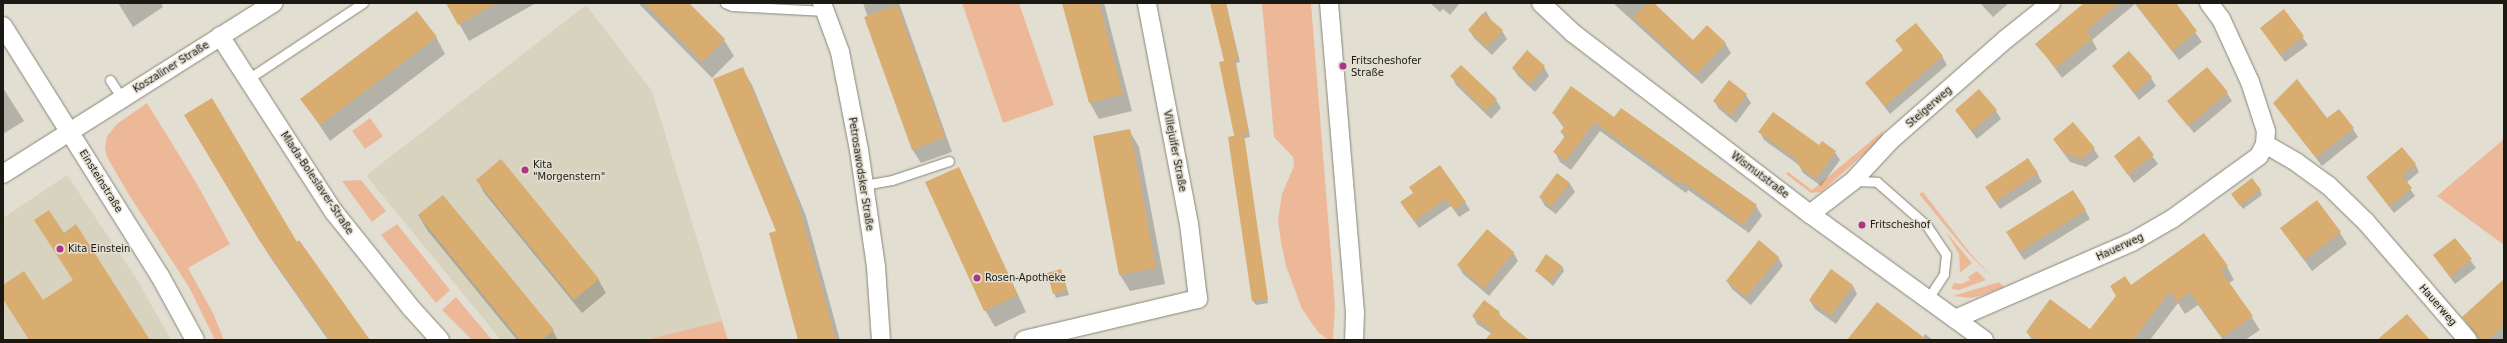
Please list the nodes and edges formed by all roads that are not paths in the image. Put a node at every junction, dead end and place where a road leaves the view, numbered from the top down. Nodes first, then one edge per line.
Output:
1 (273, 3) edge
2 (363, 3) edge
3 (724, 3) edge
4 (1147, 3) edge
5 (1329, 3) edge
6 (1541, 3) edge
7 (2051, 3) edge
8 (2209, 3) edge
9 (824, 7) edge
10 (3, 26) edge
11 (220, 36) junction
12 (248, 79) junction
13 (110, 80) dead end
14 (121, 97) junction
15 (70, 131) junction
16 (2265, 144) junction
17 (949, 161) dead end
18 (3, 174) edge
19 (1853, 181) junction
20 (864, 185) junction
21 (1810, 214) junction
22 (1928, 299) junction
23 (1955, 319) junction
24 (195, 340) edge
25 (440, 340) edge
26 (881, 340) edge
27 (1024, 340) edge
28 (1354, 340) edge
29 (1984, 340) edge
30 (2468, 340) edge

1 - 11 street, Koszaliner Straße
2 - 12 lane
3 - 9 lane, Petrosawodsker Straße
4 - 27 street, Villejuifer Straße
5 - 28 street
6 - 21 street, Wismutstraße
7 - 19 street, Steigerweg
8 - 16 street
9 - 20 street, Petrosawodsker Straße
10 - 15 street, Einsteinstraße
11 - 12 street, Mlada-Boleslaver-Straße
11 - 14 street, Koszaliner Straße
12 - 25 street, Mlada-Boleslaver-Straße
13 - 14 lane
14 - 15 street, Koszaliner Straße
15 - 18 street, Koszaliner Straße
15 - 24 street, Einsteinstraße
16 - 23 street, Hauerweg
16 - 30 street, Hauerweg
17 - 20 lane
19 - 21 street, Steigerweg
19 - 22 lane
20 - 26 street, Petrosawodsker Straße
21 - 22 street, Wismutstraße
22 - 23 street, Wismutstraße
23 - 29 street, Wismutstraße

